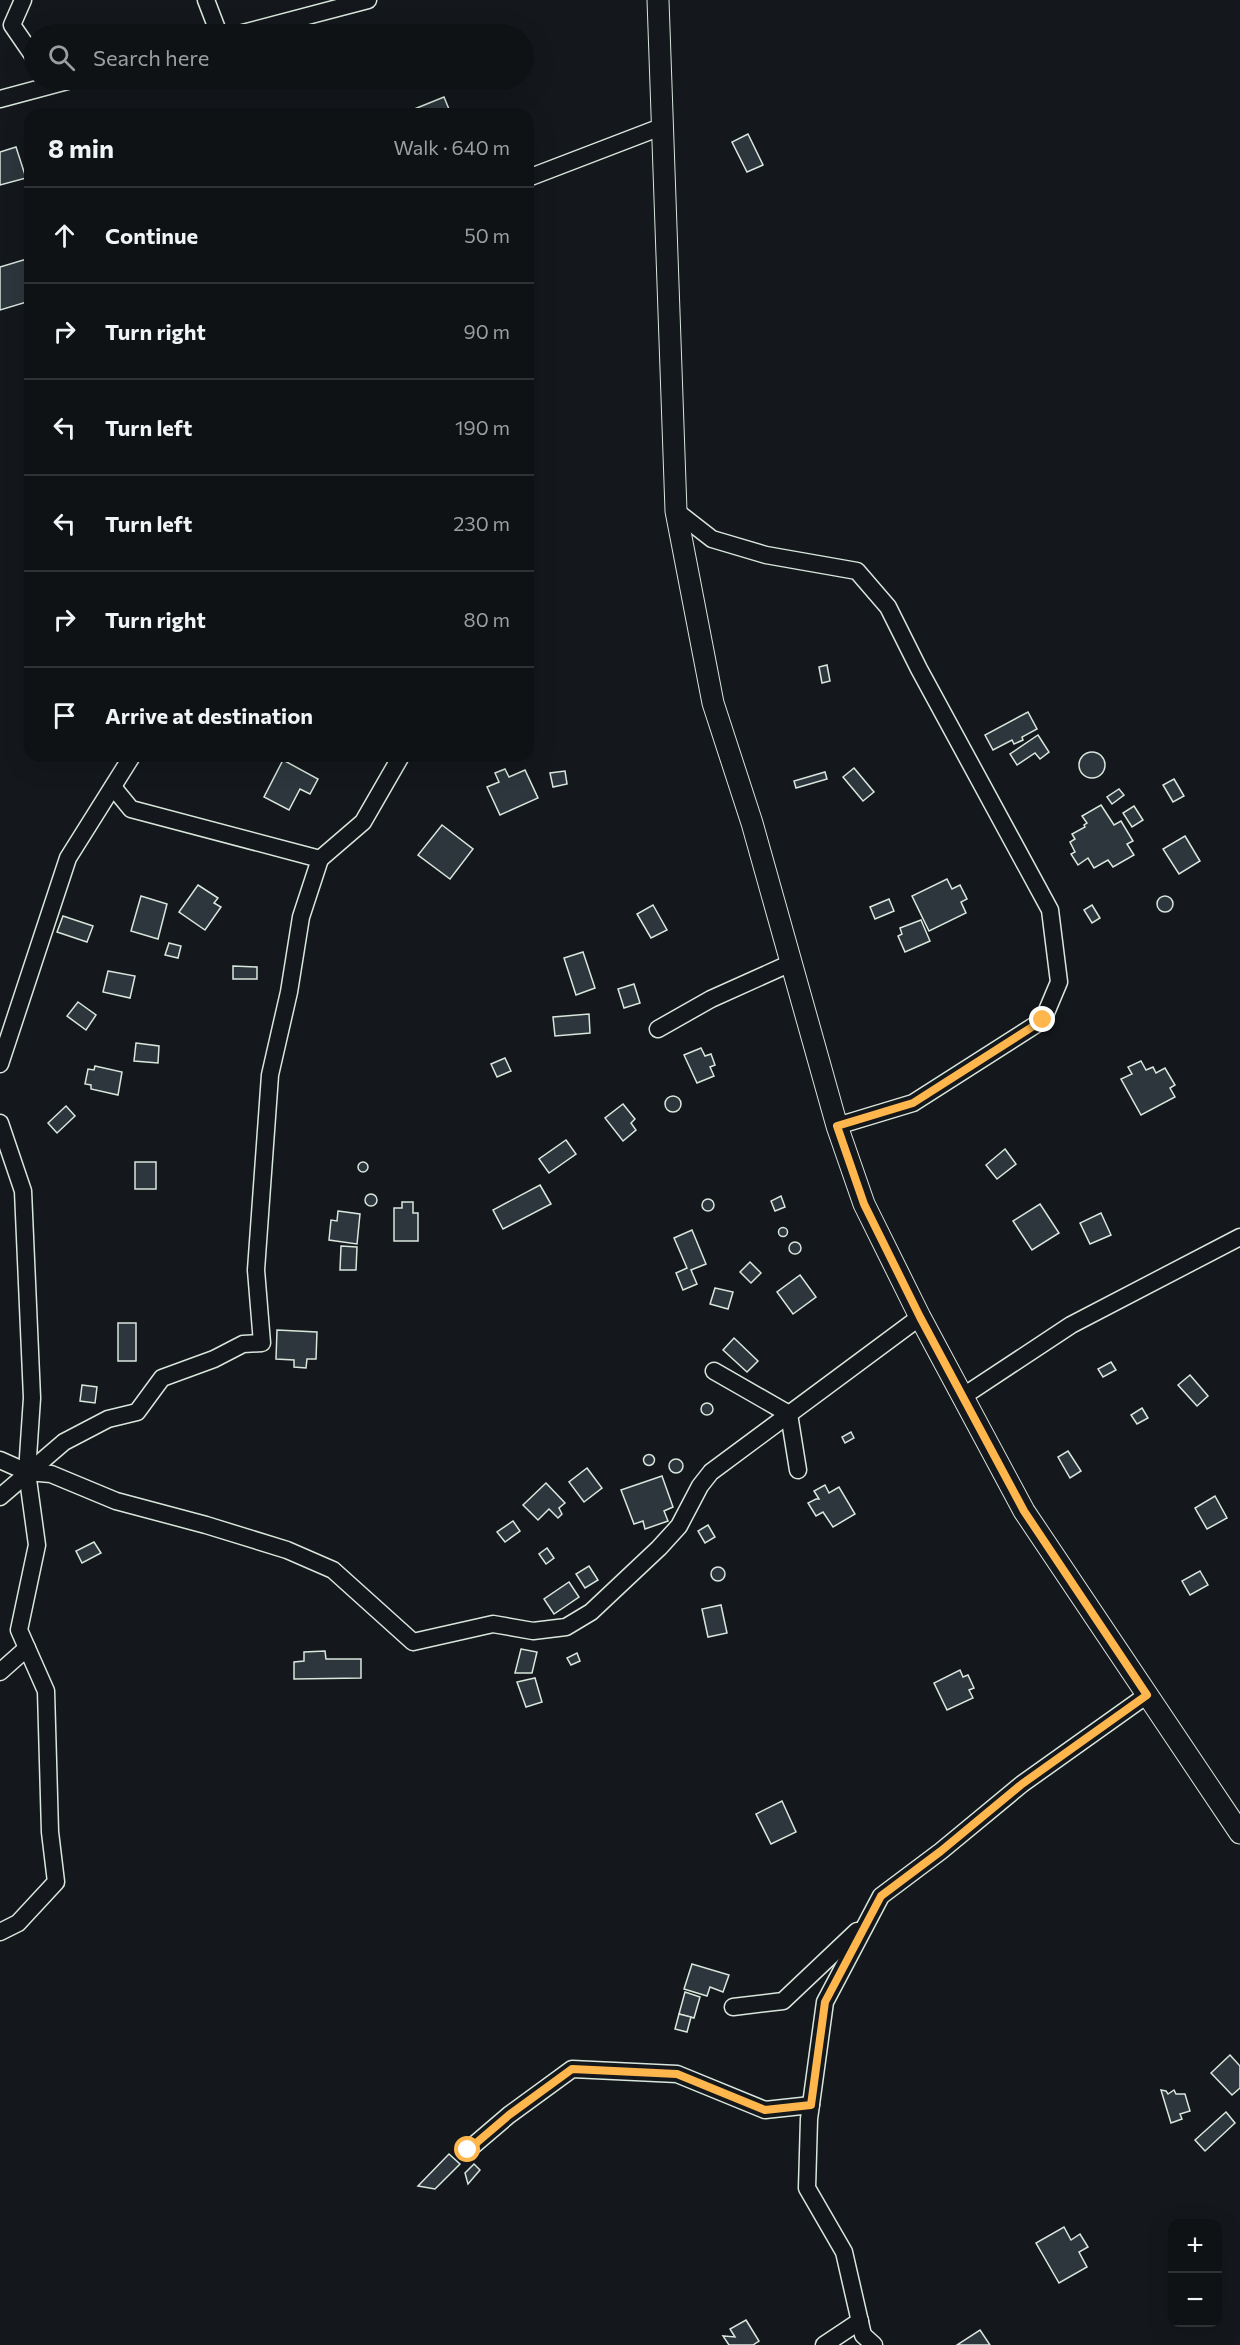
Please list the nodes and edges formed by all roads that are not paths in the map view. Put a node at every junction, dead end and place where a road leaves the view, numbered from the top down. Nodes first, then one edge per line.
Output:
1 (23, 0) edge
2 (206, 0) edge
3 (368, 0) edge
4 (658, 0) edge
5 (215, 24) edge
6 (277, 24) edge
7 (24, 42) edge
8 (27, 90) edge
9 (0, 99) edge
10 (661, 127) junction
11 (534, 176) edge
12 (676, 511) junction
13 (128, 762) edge
14 (398, 762) edge
15 (113, 787) junction
16 (320, 859) junction
17 (791, 963) junction
18 (7, 1025) edge
19 (658, 1029) dead end
20 (0, 1064) edge
21 (0, 1123) edge
22 (837, 1126) junction
23 (1240, 1237) edge
24 (920, 1317) junction
25 (714, 1371) dead end
26 (962, 1397) junction
27 (789, 1414) junction
28 (0, 1460) edge
29 (798, 1470) dead end
30 (27, 1472) junction
31 (0, 1497) edge
32 (27, 1648) junction
33 (0, 1672) edge
34 (1147, 1695) junction
35 (1240, 1833) edge
36 (867, 1922) junction
37 (0, 1932) edge
38 (733, 2007) dead end
39 (811, 2105) junction
40 (468, 2150) dead end
41 (860, 2321) junction
42 (824, 2345) edge
43 (874, 2345) edge

1 - 7 street
2 - 5 street
3 - 6 street
4 - 10 street
8 - 9 street
10 - 11 street
10 - 12 street
12 - 17 street
12 - 22 street
13 - 15 street
14 - 16 street
15 - 16 street
15 - 18 street
16 - 30 street
17 - 19 street
17 - 22 street
18 - 20 street
21 - 30 street
22 - 24 street
23 - 26 street
24 - 26 street
24 - 27 street
25 - 27 street
26 - 34 street
27 - 29 street
27 - 30 street
28 - 30 street
30 - 31 street
30 - 32 street
32 - 33 street
32 - 37 street
34 - 35 street
34 - 36 street
36 - 38 street
36 - 39 street
39 - 40 street
39 - 41 street
41 - 42 street
41 - 43 street

